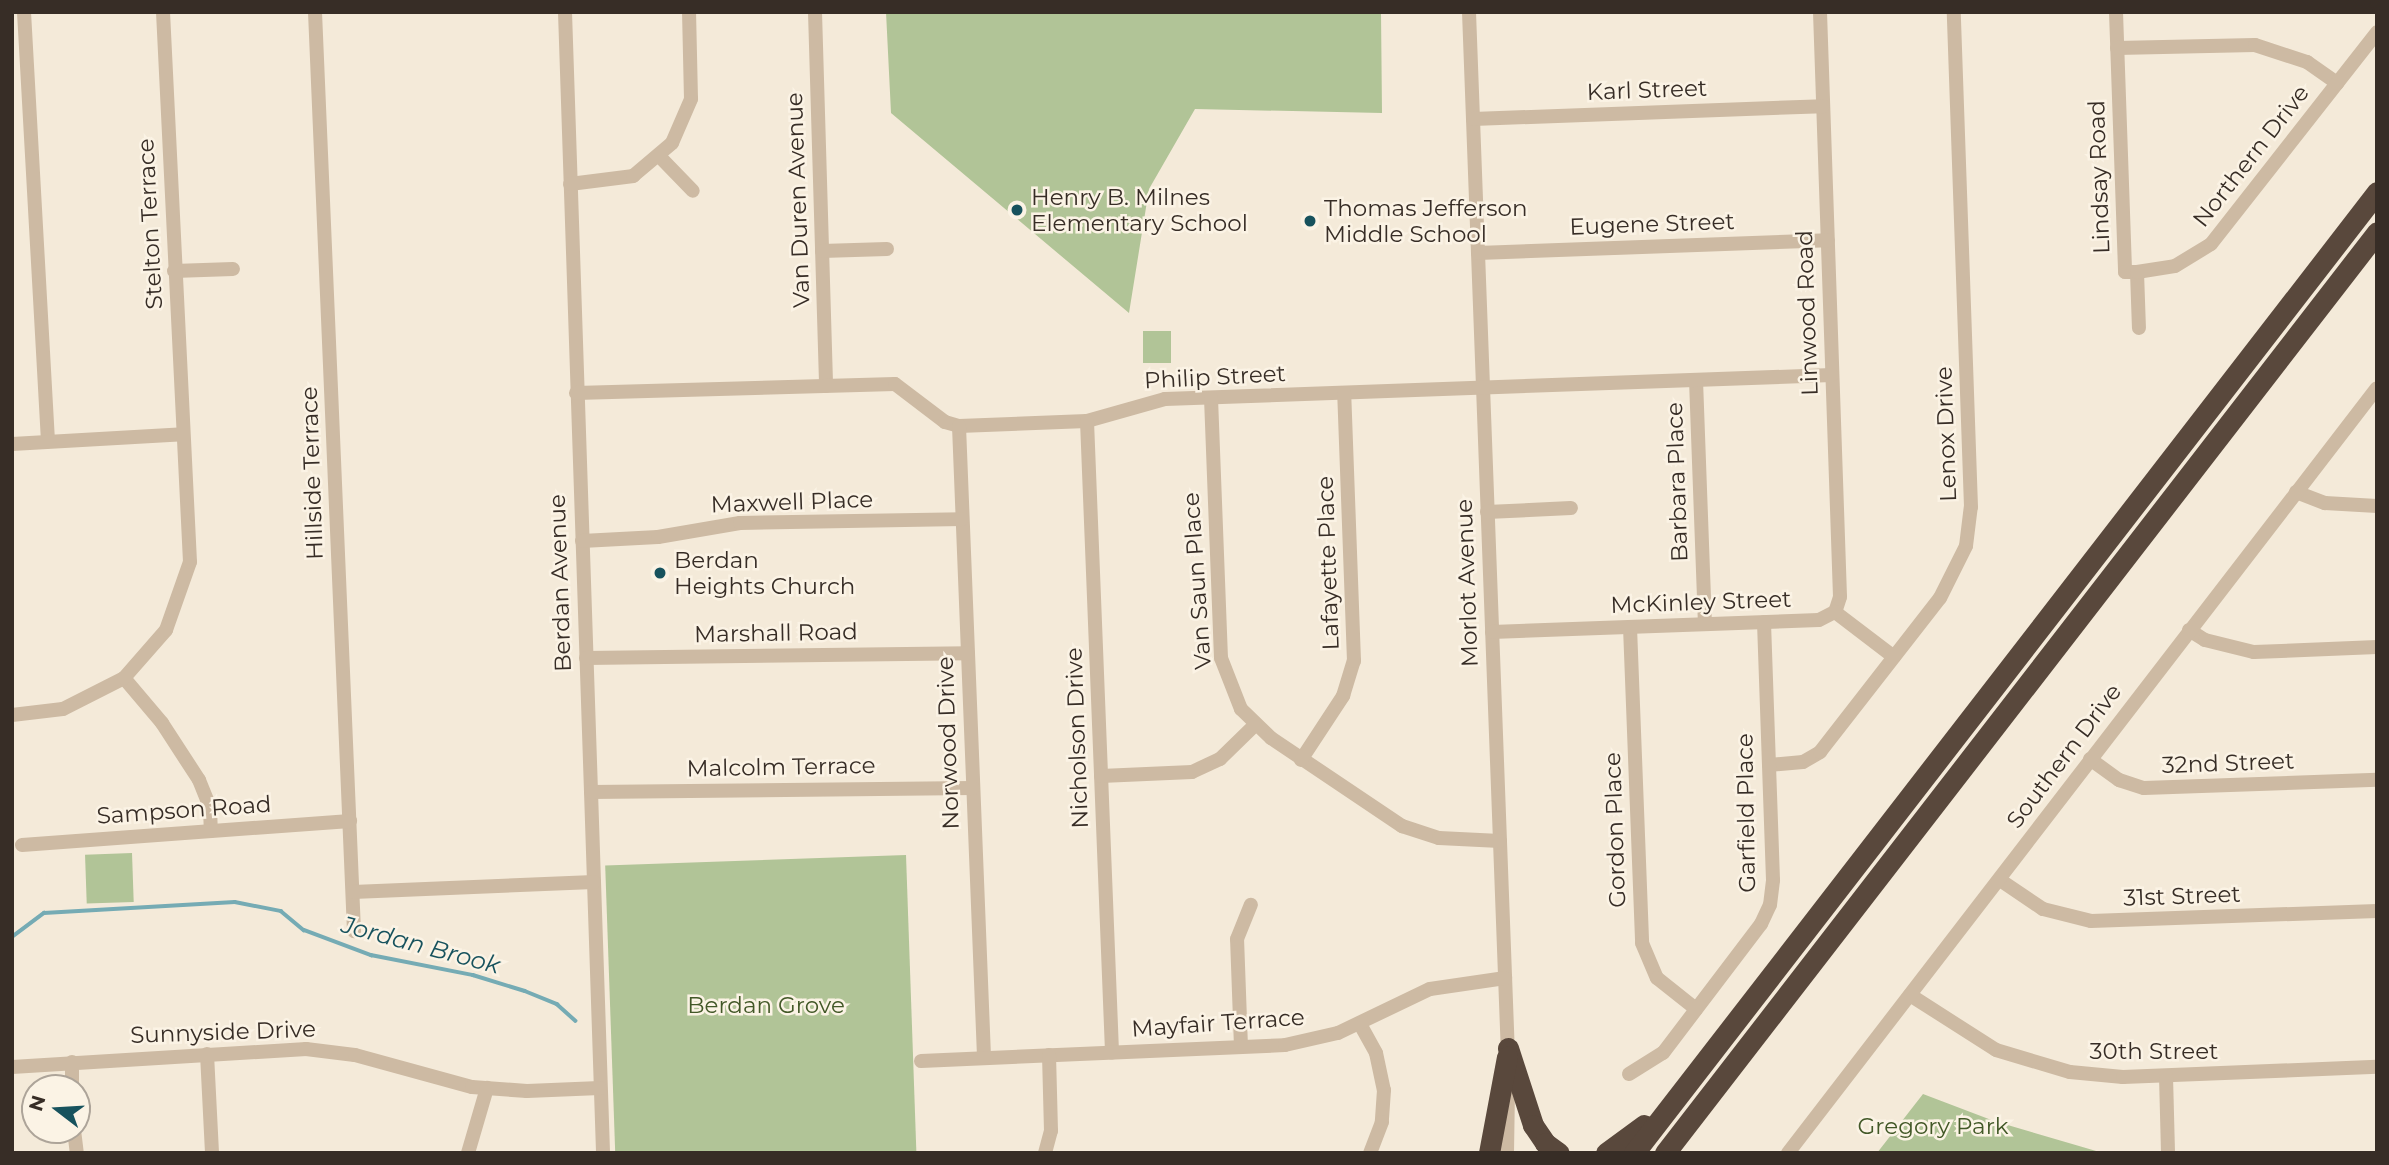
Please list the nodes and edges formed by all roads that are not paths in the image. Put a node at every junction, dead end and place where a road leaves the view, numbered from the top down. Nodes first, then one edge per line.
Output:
1 (24, 12) edge
2 (163, 12) edge
3 (315, 12) edge
4 (565, 12) edge
5 (689, 12) edge
6 (815, 12) edge
7 (1469, 12) edge
8 (1820, 12) edge
9 (1954, 12) edge
10 (2116, 12) edge
11 (2377, 32) edge
12 (2117, 48) junction
13 (2337, 83) junction
14 (1823, 106) junction
15 (1473, 119) junction
16 (660, 158) junction
17 (570, 184) junction
18 (693, 191) dead end
19 (2377, 192) edge
20 (2377, 232) edge
21 (1828, 240) junction
22 (887, 249) dead end
23 (822, 251) junction
24 (1478, 253) junction
25 (233, 269) dead end
26 (174, 271) junction
27 (2137, 272) junction
28 (2139, 328) dead end
29 (1832, 375) junction
30 (1696, 380) junction
31 (826, 386) junction
32 (1483, 388) junction
33 (2377, 388) edge
34 (576, 393) junction
35 (1344, 393) junction
36 (1211, 398) junction
37 (1087, 421) junction
38 (959, 426) junction
39 (183, 434) junction
40 (48, 441) junction
41 (12, 443) edge
42 (2296, 492) junction
43 (2377, 506) edge
44 (1571, 508) dead end
45 (1488, 512) junction
46 (962, 519) junction
47 (582, 541) junction
48 (1835, 612) junction
49 (1764, 622) junction
50 (1706, 624) junction
51 (1630, 627) junction
52 (2189, 630) junction
53 (1492, 632) junction
54 (2377, 647) edge
55 (968, 653) junction
56 (1894, 657) junction
57 (586, 658) junction
58 (124, 678) junction
59 (12, 715) edge
60 (1255, 725) junction
61 (2090, 759) junction
62 (1301, 760) junction
63 (1769, 765) junction
64 (1101, 776) junction
65 (2377, 780) edge
66 (973, 788) junction
67 (591, 792) junction
68 (350, 821) junction
69 (211, 831) junction
70 (1500, 841) junction
71 (22, 845) dead end
72 (2000, 880) junction
73 (594, 882) junction
74 (353, 892) junction
75 (1251, 905) dead end
76 (2377, 911) edge
77 (354, 931) dead end
78 (1505, 978) junction
79 (1790, 991) junction
80 (1910, 995) junction
81 (1696, 1009) junction
82 (1360, 1024) junction
83 (1241, 1047) junction
84 (1508, 1048) junction
85 (1112, 1053) junction
86 (207, 1054) junction
87 (1049, 1055) junction
88 (984, 1058) junction
89 (921, 1061) dead end
90 (72, 1062) junction
91 (1704, 1062) junction
92 (12, 1067) edge
93 (2377, 1067) edge
94 (72, 1074) edge
95 (1629, 1074) dead end
96 (2166, 1076) junction
97 (487, 1088) junction
98 (600, 1088) junction
99 (212, 1153) edge
100 (468, 1153) edge
101 (603, 1153) edge
102 (1045, 1153) edge
103 (1370, 1153) edge
104 (1489, 1153) edge
105 (1507, 1153) edge
106 (1559, 1153) edge
107 (1606, 1153) edge
108 (1634, 1153) edge
109 (1665, 1153) edge
110 (1679, 1153) edge
111 (1788, 1153) edge
112 (2168, 1153) edge

1 - 40 street
2 - 26 street, Stelton Terrace
3 - 68 street, Hillside Terrace
4 - 17 street, Berdan Avenue
5 - 16 street
6 - 23 street, Van Duren Avenue
7 - 15 street, Morlot Avenue
8 - 14 street, Linwood Road
9 - 56 street, Lenox Drive
10 - 12 street, Lindsay Road
11 - 13 street, Northern Drive
12 - 13 street
12 - 27 street, Lindsay Road
13 - 27 street, Northern Drive
14 - 15 street, Karl Street
14 - 21 street, Linwood Road
15 - 24 street, Morlot Avenue
16 - 17 street
16 - 18 street
17 - 34 street, Berdan Avenue
19 - 91 highway
20 - 79 highway
21 - 24 street, Eugene Street
21 - 29 street, Linwood Road
22 - 23 street
23 - 31 street, Van Duren Avenue
24 - 32 street, Morlot Avenue
25 - 26 street
26 - 39 street, Stelton Terrace
27 - 28 street, Lindsay Road
29 - 30 street, Philip Street
29 - 48 street, Linwood Road
30 - 32 street, Philip Street
30 - 50 street, Barbara Place
31 - 34 street
31 - 38 street
32 - 35 street, Philip Street
32 - 45 street, Morlot Avenue
33 - 42 street, Southern Drive
34 - 47 street, Berdan Avenue
35 - 36 street, Philip Street
35 - 62 street, Lafayette Place
36 - 37 street, Philip Street
36 - 60 street, Van Saun Place
37 - 38 street, Philip Street
37 - 64 street, Nicholson Drive
38 - 46 street, Norwood Drive
39 - 40 street
39 - 58 street, Stelton Terrace
40 - 41 street
42 - 43 street
42 - 52 street, Southern Drive
44 - 45 street
45 - 53 street, Morlot Avenue
46 - 47 street, Maxwell Place
46 - 55 street, Norwood Drive
47 - 57 street, Berdan Avenue
48 - 49 street, McKinley Street
48 - 56 street
49 - 50 street, McKinley Street
49 - 63 street, Garfield Place
50 - 51 street, McKinley Street
51 - 53 street, McKinley Street
51 - 81 street, Gordon Place
52 - 54 street
52 - 61 street, Southern Drive
53 - 70 street, Morlot Avenue
55 - 57 street, Marshall Road
55 - 66 street, Norwood Drive
56 - 63 street, Lenox Drive
57 - 67 street, Berdan Avenue
58 - 59 street, Stelton Terrace
58 - 69 street
60 - 62 street, Van Saun Place
60 - 64 street
61 - 65 street, 32nd Street
61 - 72 street, Southern Drive
62 - 70 street, Van Saun Place
63 - 81 street, Garfield Place
64 - 85 street, Nicholson Drive
66 - 67 street, Malcolm Terrace
66 - 88 street, Norwood Drive
67 - 73 street, Berdan Avenue
68 - 69 street, Sampson Road
68 - 74 street, Hillside Terrace
69 - 71 street, Sampson Road
70 - 78 street, Morlot Avenue
72 - 76 street, 31st Street
72 - 80 street, Southern Drive
73 - 74 street
73 - 98 street, Berdan Avenue
74 - 77 street, Hillside Terrace
75 - 83 street
78 - 82 street, Mayfair Terrace
78 - 84 street, Morlot Avenue
79 - 109 highway
79 - 110 highway
80 - 96 street, 30th Street
80 - 111 street, Southern Drive
81 - 95 street, Garfield Place
82 - 83 street, Mayfair Terrace
82 - 103 street
83 - 85 street, Mayfair Terrace
84 - 104 highway
84 - 105 street, Morlot Avenue
84 - 106 highway
85 - 87 street, Mayfair Terrace
86 - 90 street, Sunnyside Drive
86 - 97 street, Sunnyside Drive
86 - 99 street
87 - 88 street, Mayfair Terrace
87 - 102 street
88 - 89 street, Mayfair Terrace
90 - 92 street, Sunnyside Drive
90 - 94 street
91 - 107 highway
91 - 108 highway
93 - 96 street, 30th Street
96 - 112 street
97 - 98 street, Sunnyside Drive
97 - 100 street
98 - 101 street, Berdan Avenue

